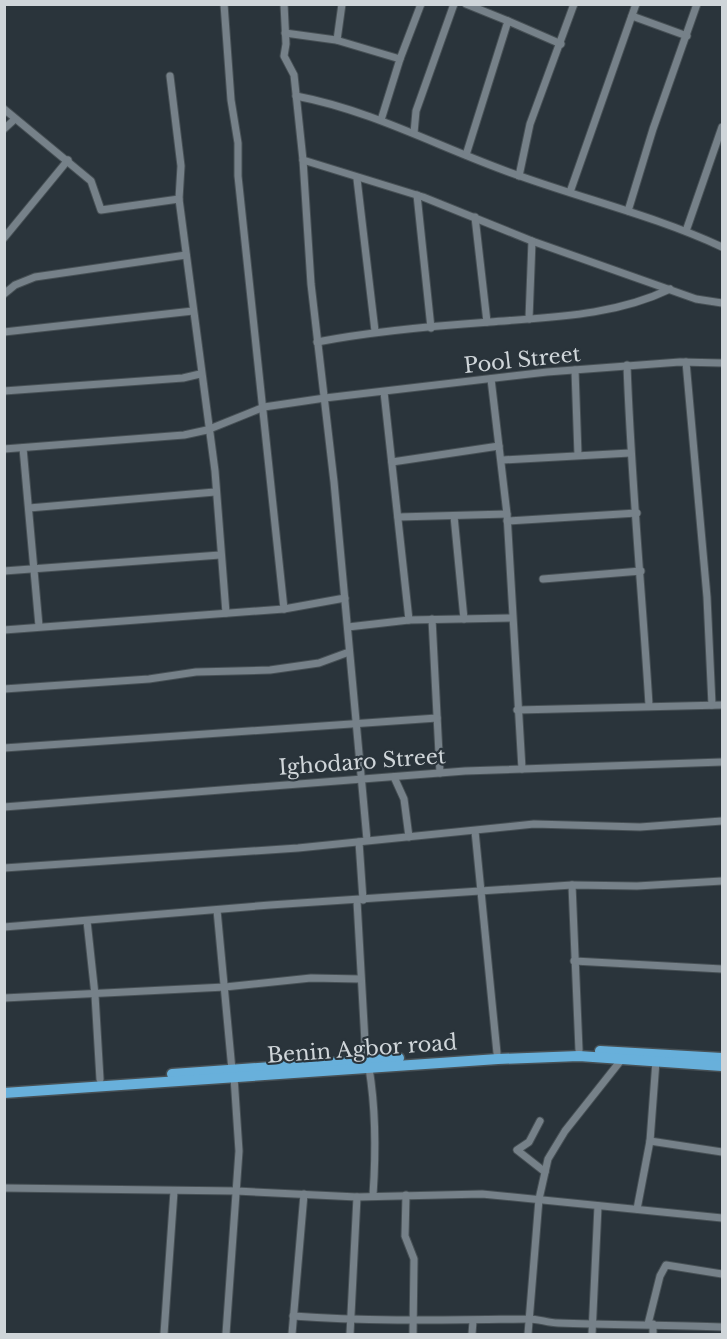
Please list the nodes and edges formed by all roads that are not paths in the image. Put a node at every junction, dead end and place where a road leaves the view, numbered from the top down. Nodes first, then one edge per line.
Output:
1 (224, 4) edge
2 (284, 4) edge
3 (342, 4) edge
4 (421, 4) edge
5 (454, 4) edge
6 (466, 4) edge
7 (574, 4) edge
8 (636, 4) edge
9 (697, 4) edge
10 (632, 16) junction
11 (508, 21) junction
12 (285, 33) junction
13 (687, 36) junction
14 (337, 40) junction
15 (561, 44) junction
16 (400, 59) junction
17 (170, 76) dead end
18 (296, 96) junction
19 (4, 109) edge
20 (15, 119) junction
21 (381, 120) junction
22 (723, 127) edge
23 (4, 129) edge
24 (414, 133) junction
25 (466, 155) junction
26 (68, 160) junction
27 (303, 160) junction
28 (519, 176) junction
29 (357, 179) junction
30 (570, 192) junction
31 (417, 195) junction
32 (179, 200) junction
33 (628, 211) junction
34 (476, 217) junction
35 (686, 231) junction
36 (4, 237) edge
37 (532, 242) junction
38 (723, 247) edge
39 (186, 255) junction
40 (670, 289) junction
41 (4, 294) edge
42 (723, 303) edge
43 (193, 311) junction
44 (529, 319) junction
45 (487, 322) junction
46 (431, 328) junction
47 (375, 331) junction
48 (4, 332) edge
49 (317, 342) junction
50 (686, 362) junction
51 (723, 363) edge
52 (627, 365) junction
53 (574, 370) junction
54 (200, 374) junction
55 (491, 379) junction
56 (4, 391) edge
57 (384, 392) junction
58 (325, 398) junction
59 (264, 407) junction
60 (207, 430) junction
61 (499, 446) junction
62 (23, 448) junction
63 (4, 449) edge
64 (630, 453) junction
65 (578, 455) junction
66 (503, 460) junction
67 (392, 462) junction
68 (216, 492) junction
69 (29, 508) junction
70 (637, 513) junction
71 (454, 516) junction
72 (398, 517) junction
73 (507, 518) junction
74 (220, 555) junction
75 (34, 569) junction
76 (4, 571) edge
77 (641, 571) junction
78 (543, 579) dead end
79 (345, 598) junction
80 (284, 609) junction
81 (226, 614) junction
82 (511, 618) junction
83 (432, 619) junction
84 (464, 619) junction
85 (409, 620) junction
86 (39, 626) junction
87 (348, 627) junction
88 (4, 630) edge
89 (349, 652) junction
90 (4, 689) edge
91 (649, 705) junction
92 (712, 705) junction
93 (723, 705) edge
94 (517, 710) junction
95 (437, 718) junction
96 (355, 724) junction
97 (4, 747) edge
98 (723, 762) edge
99 (522, 769) junction
100 (440, 773) junction
101 (394, 777) junction
102 (360, 779) junction
103 (4, 807) edge
104 (723, 821) edge
105 (476, 831) junction
106 (409, 837) junction
107 (367, 840) junction
108 (359, 842) junction
109 (4, 868) edge
110 (723, 881) edge
111 (572, 885) junction
112 (481, 892) junction
113 (360, 901) junction
114 (217, 910) junction
115 (87, 921) junction
116 (4, 927) edge
117 (574, 961) junction
118 (723, 969) edge
119 (360, 979) junction
120 (225, 987) junction
121 (95, 995) junction
122 (4, 998) edge
123 (579, 1050) junction
124 (497, 1053) junction
125 (723, 1058) edge
126 (622, 1059) junction
127 (656, 1060) junction
128 (368, 1064) junction
129 (723, 1066) edge
130 (233, 1074) junction
131 (100, 1079) junction
132 (4, 1086) edge
133 (4, 1093) edge
134 (540, 1121) dead end
135 (651, 1141) junction
136 (723, 1152) edge
137 (545, 1172) junction
138 (4, 1188) edge
139 (174, 1191) junction
140 (236, 1191) junction
141 (304, 1194) junction
142 (373, 1195) junction
143 (406, 1195) junction
144 (357, 1197) junction
145 (539, 1199) junction
146 (598, 1206) junction
147 (637, 1209) junction
148 (723, 1218) edge
149 (723, 1274) edge
150 (293, 1316) junction
151 (528, 1318) junction
152 (350, 1320) junction
153 (414, 1320) junction
154 (473, 1321) junction
155 (592, 1322) junction
156 (651, 1324) junction
157 (718, 1330) edge
158 (164, 1335) edge
159 (226, 1335) edge
160 (292, 1335) edge
161 (350, 1335) edge
162 (413, 1335) edge
163 (472, 1335) edge
164 (528, 1335) edge
165 (592, 1335) edge
166 (653, 1335) edge

1 - 59 street
2 - 12 street
3 - 14 street
4 - 16 street
5 - 24 street
6 - 11 street
7 - 15 street
8 - 10 street
9 - 13 street
10 - 13 street
10 - 30 street
11 - 15 street
11 - 25 street
12 - 14 street
12 - 18 street
13 - 33 street
14 - 16 street
15 - 28 street
16 - 21 street
17 - 32 street
18 - 21 street
18 - 27 street
19 - 20 street
20 - 23 street
20 - 26 street
21 - 24 street
22 - 35 street
24 - 25 street
25 - 28 street
26 - 32 street
26 - 36 street
27 - 29 street
27 - 49 street
28 - 30 street
29 - 31 street
29 - 47 street
30 - 33 street
31 - 34 street
31 - 46 street
32 - 39 street
33 - 35 street
34 - 37 street
34 - 45 street
35 - 38 street
37 - 40 street
37 - 44 street
39 - 41 street
39 - 43 street
40 - 42 street
40 - 44 street
43 - 48 street
43 - 54 street
44 - 45 street
45 - 46 street
46 - 47 street
47 - 49 street
49 - 58 street
50 - 51 street, Pool Street
50 - 52 street, Pool Street
50 - 92 street
52 - 53 street, Pool Street
52 - 64 street
53 - 55 street, Pool Street
53 - 65 street
54 - 56 street
54 - 60 street
55 - 57 street, Pool Street
55 - 61 street
57 - 58 street, Pool Street
57 - 67 street
58 - 59 street, Pool Street
58 - 79 street
59 - 60 street, Pool Street
59 - 80 street
60 - 62 street, Pool Street
60 - 68 street
61 - 66 street
61 - 67 street
62 - 63 street, Pool Street
62 - 69 street
64 - 65 street
64 - 70 street
65 - 66 street
66 - 73 street
67 - 72 street
68 - 69 street
68 - 74 street
69 - 75 street
70 - 73 street
70 - 77 street
71 - 72 street
71 - 73 street
71 - 84 street
72 - 85 street
73 - 82 street
74 - 75 street
74 - 81 street
75 - 76 street
75 - 86 street
77 - 78 street
77 - 91 street
79 - 80 street
79 - 87 street
80 - 81 street
81 - 86 street
82 - 84 street
82 - 94 street
83 - 84 street
83 - 85 street
83 - 95 street
85 - 87 street
86 - 88 street
87 - 89 street
89 - 90 street
89 - 96 street
91 - 92 street
91 - 94 street
92 - 93 street
94 - 99 street
95 - 96 street
95 - 100 street
96 - 97 street
96 - 102 street
98 - 99 street, Ighodaro Street
99 - 100 street, Ighodaro Street
100 - 101 street, Ighodaro Street
101 - 102 street, Ighodaro Street
101 - 106 street
102 - 103 street, Ighodaro Street
102 - 107 street
104 - 105 street
105 - 106 street
105 - 112 street
106 - 107 street
107 - 108 street
108 - 109 street
108 - 113 street
110 - 111 street
111 - 112 street
111 - 117 street
112 - 113 street
112 - 124 street
113 - 114 street
113 - 119 street
114 - 115 street
114 - 120 street
115 - 116 street
115 - 121 street
117 - 118 street
117 - 123 street
119 - 120 street
119 - 128 street
120 - 121 street
120 - 130 street
121 - 122 street
121 - 131 street
123 - 124 highway, Benin Agbor road
123 - 125 highway, Benin Agbor road
124 - 128 highway, Benin Agbor road
126 - 127 highway, Benin Agbor road
126 - 128 highway, Benin Agbor road
126 - 137 street
127 - 129 highway, Benin Agbor road
127 - 135 street
128 - 130 highway, Benin Agbor road
128 - 142 street
130 - 131 highway, Benin Agbor road
130 - 133 highway, Benin Agbor road
130 - 140 street
131 - 132 highway, Benin Agbor road
134 - 137 street
135 - 136 street
135 - 147 street
137 - 145 street
138 - 139 street
139 - 140 street
139 - 158 street
140 - 141 street
140 - 159 street
141 - 144 street
141 - 150 street
142 - 143 street
142 - 144 street
143 - 145 street
143 - 153 street
144 - 152 street
145 - 146 street
145 - 151 street
146 - 147 street
146 - 155 street
147 - 148 street
149 - 156 street
150 - 152 street
150 - 160 street
151 - 154 street
151 - 155 street
151 - 164 street
152 - 153 street
152 - 161 street
153 - 154 street
153 - 162 street
154 - 163 street
155 - 156 street
155 - 165 street
156 - 157 street
156 - 166 street

